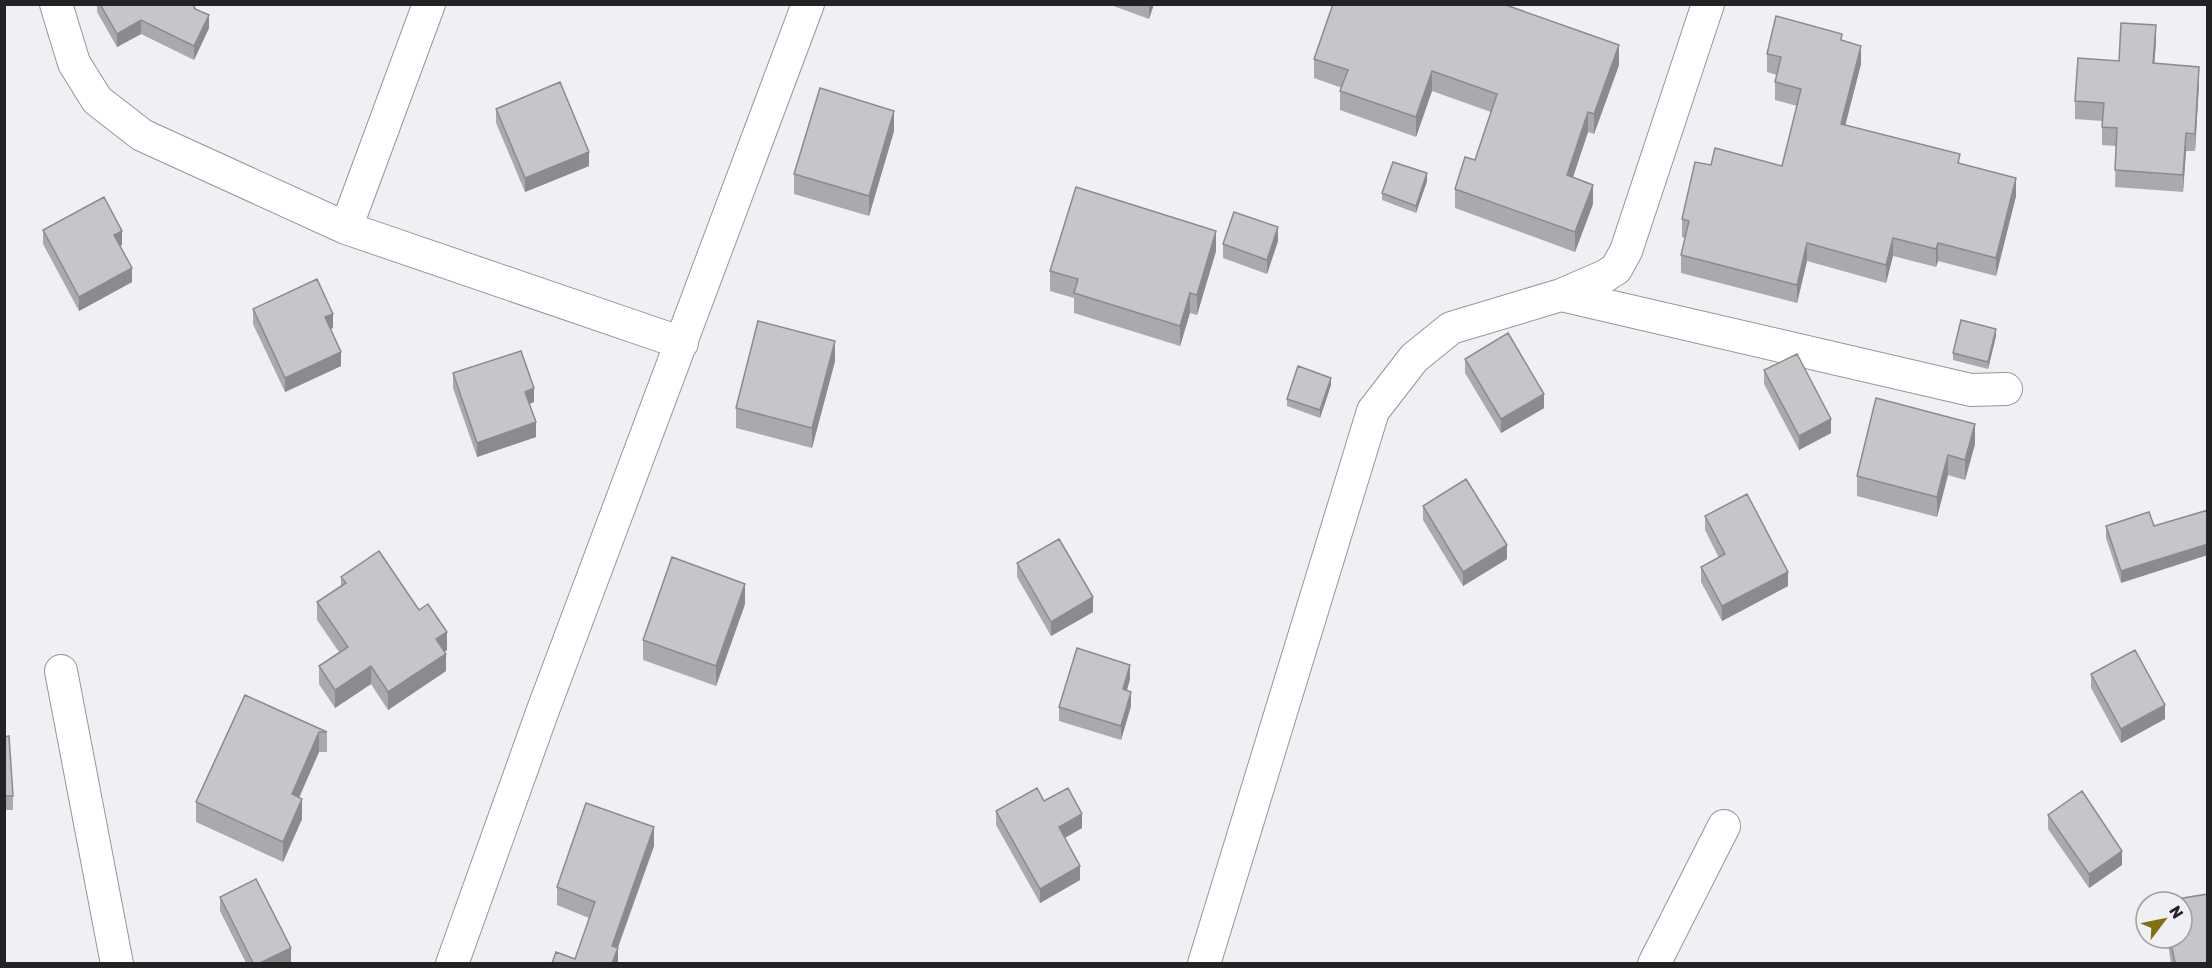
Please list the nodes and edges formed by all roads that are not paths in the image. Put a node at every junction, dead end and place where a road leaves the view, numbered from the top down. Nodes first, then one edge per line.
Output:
1 (56, 4) edge
2 (429, 4) edge
3 (808, 4) edge
4 (1708, 4) edge
5 (346, 228) junction
6 (1561, 295) junction
7 (682, 343) junction
8 (2006, 389) dead end
9 (61, 671) dead end
10 (1724, 826) dead end
11 (117, 963) edge
12 (452, 963) edge
13 (1204, 963) edge
14 (1654, 963) edge

1 - 5 street
2 - 5 street
3 - 7 street
4 - 6 street
5 - 7 street
6 - 8 street
6 - 13 street
7 - 12 street
9 - 11 street
10 - 14 street

